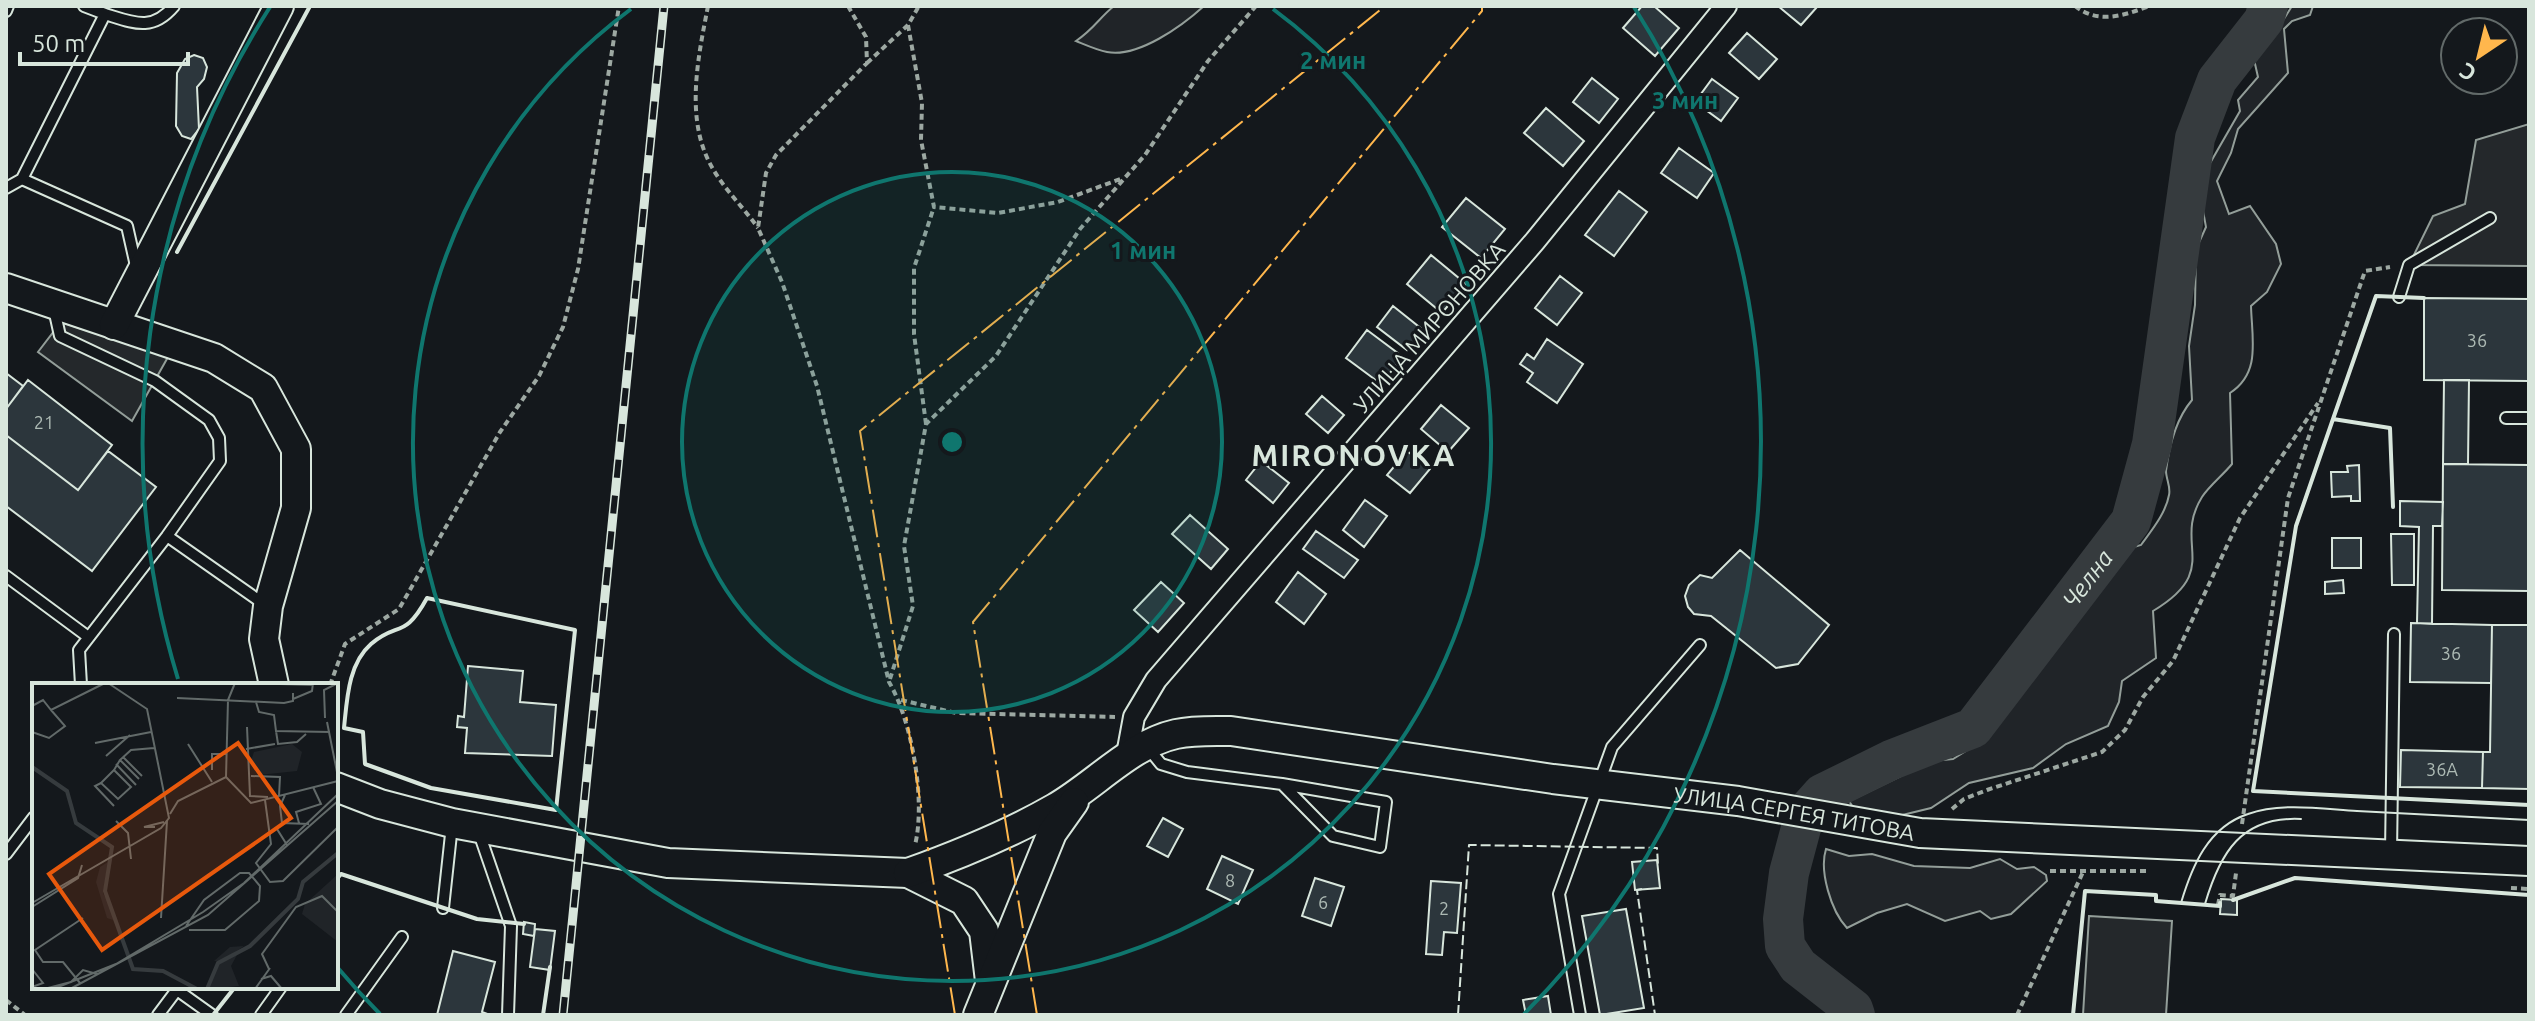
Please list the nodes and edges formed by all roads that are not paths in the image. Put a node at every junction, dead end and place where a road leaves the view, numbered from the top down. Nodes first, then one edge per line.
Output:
1 (84, 6) edge
2 (174, 6) edge
3 (279, 6) edge
4 (1726, 6) edge
5 (105, 14) junction
6 (22, 179) junction
7 (6, 188) edge
8 (2490, 218) dead end
9 (139, 276) junction
10 (6, 288) edge
11 (2399, 297) dead end
12 (53, 305) junction
13 (114, 325) junction
14 (2506, 418) dead end
15 (2529, 418) edge
16 (167, 536) junction
17 (6, 576) edge
18 (268, 606) junction
19 (2394, 634) dead end
20 (87, 636) junction
21 (1700, 645) dead end
22 (81, 683) edge
23 (274, 683) edge
24 (1137, 753) junction
25 (1597, 783) junction
26 (1282, 784) junction
27 (338, 788) edge
28 (1082, 792) junction
29 (32, 820) edge
30 (465, 826) junction
31 (6, 854) edge
32 (2391, 855) junction
33 (2529, 861) edge
34 (908, 873) junction
35 (443, 908) dead end
36 (402, 937) dead end
37 (990, 981) junction
38 (177, 989) edge
39 (179, 989) edge
40 (280, 989) edge
41 (158, 1015) edge
42 (212, 1015) edge
43 (261, 1015) edge
44 (346, 1015) edge
45 (508, 1015) edge
46 (978, 1015) edge
47 (1580, 1015) edge

1 - 5 lane
2 - 5 lane
3 - 9 street
4 - 24 street, УЛИЦА МИРОНОВКА
5 - 6 lane
6 - 7 lane
6 - 9 lane
8 - 11 lane
9 - 13 street
10 - 12 street
12 - 13 street
12 - 16 lane
13 - 18 street
14 - 15 lane
16 - 18 lane
16 - 20 lane
17 - 20 lane
18 - 23 street
19 - 32 lane
20 - 22 lane
21 - 25 lane
24 - 25 street, УЛИЦА СЕРГЕЯ ТИТОВА
24 - 26 lane
24 - 28 street, УЛИЦА СЕРГЕЯ ТИТОВА
25 - 32 street, УЛИЦА СЕРГЕЯ ТИТОВА
25 - 47 lane
26 - 26 lane
27 - 30 street
28 - 34 street
28 - 37 street
29 - 31 lane
30 - 34 street
30 - 35 lane
30 - 45 lane
32 - 33 street, УЛИЦА СЕРГЕЯ ТИТОВА
34 - 37 street
36 - 44 lane
37 - 46 street
38 - 41 lane
39 - 42 lane
40 - 43 lane

